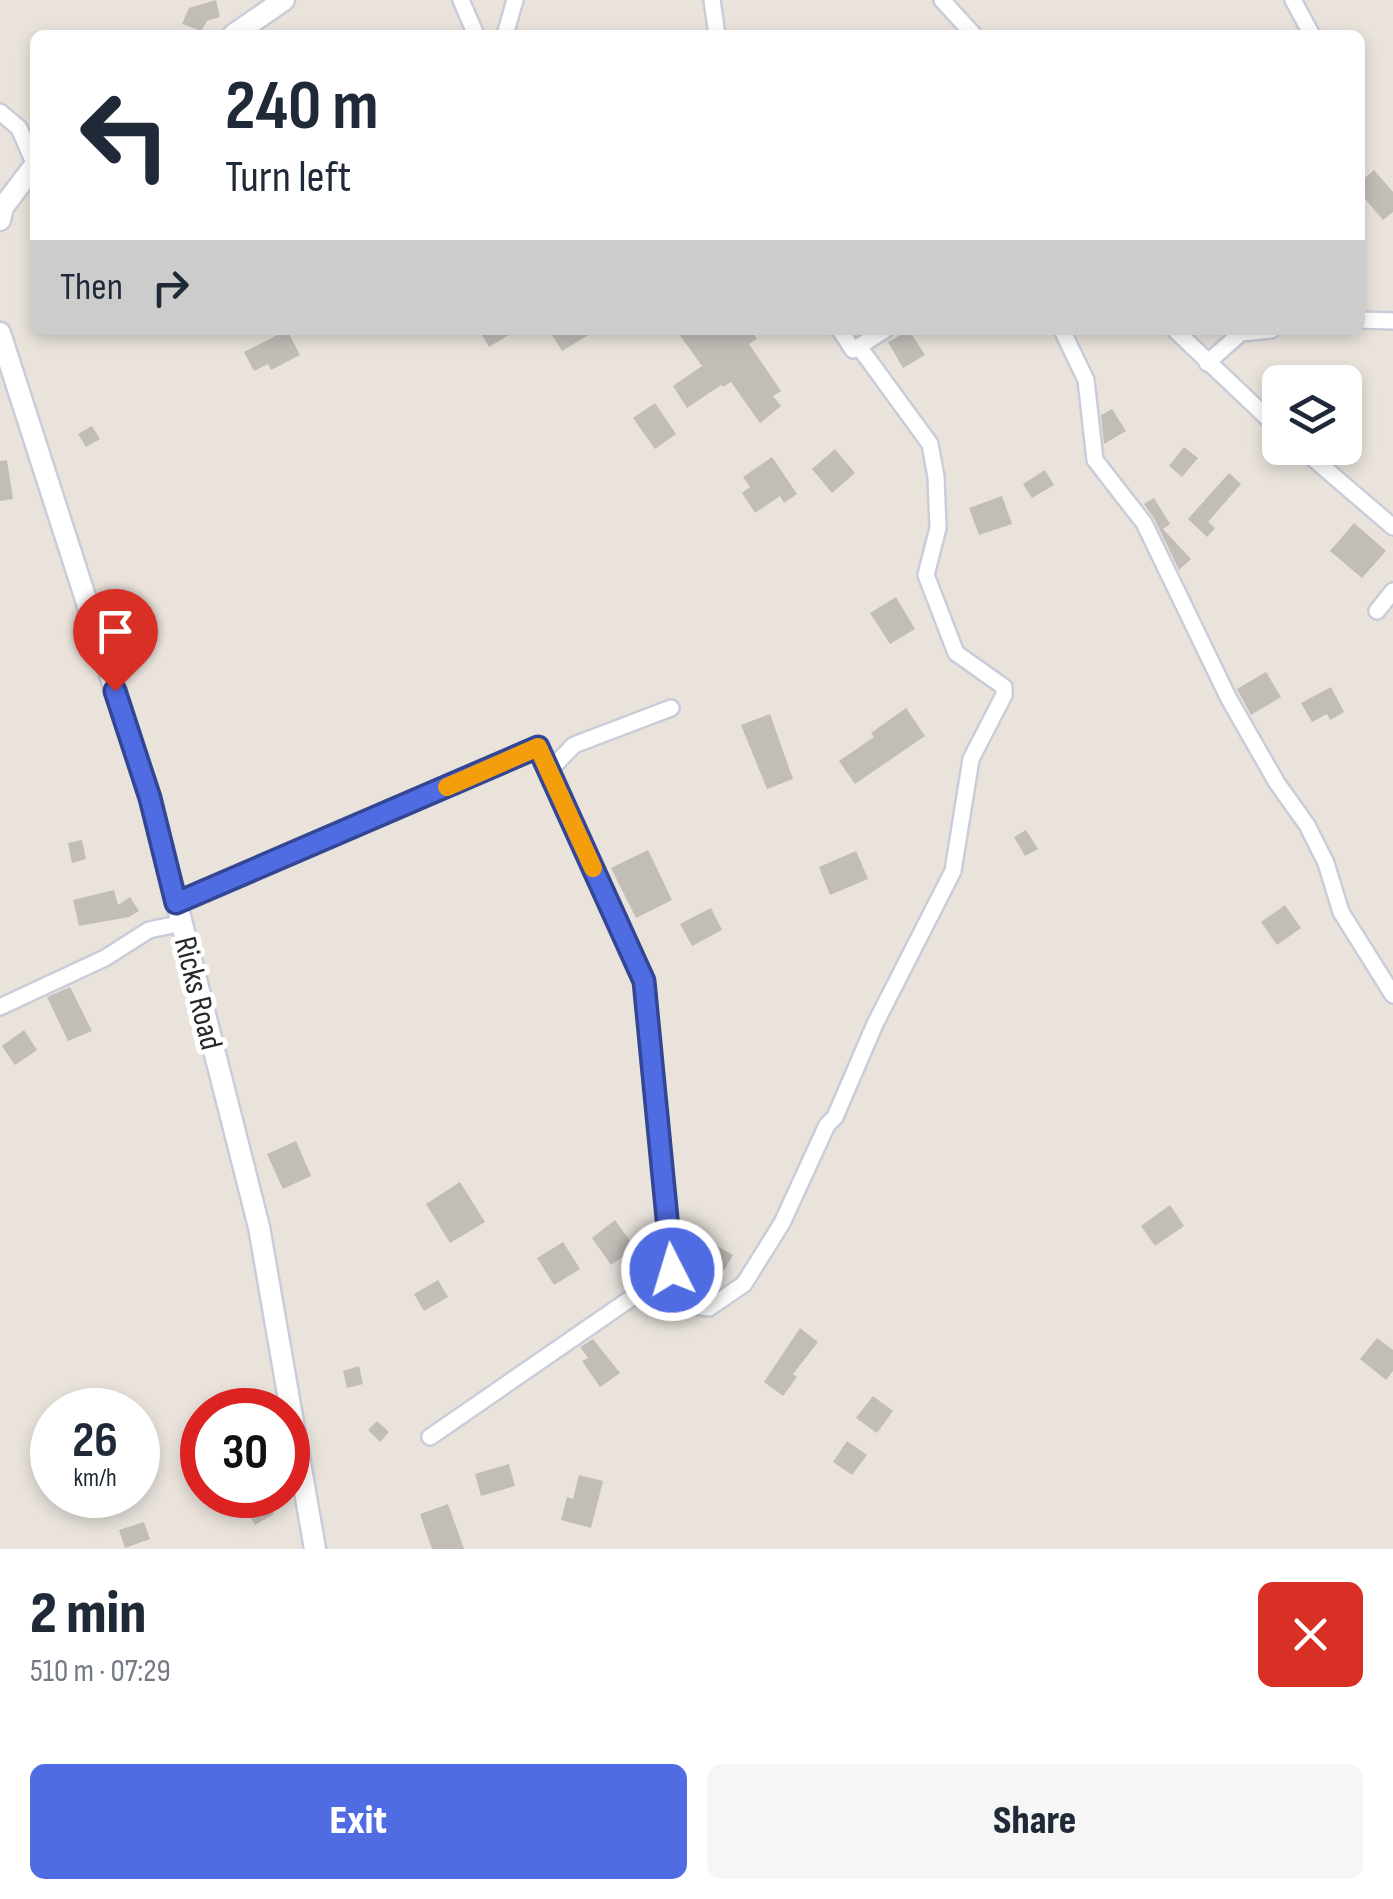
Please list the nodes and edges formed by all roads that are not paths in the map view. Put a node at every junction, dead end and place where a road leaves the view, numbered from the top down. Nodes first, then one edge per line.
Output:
1 (284, 0) edge
2 (461, 0) edge
3 (515, 0) edge
4 (712, 0) edge
5 (942, 0) edge
6 (1292, 0) edge
7 (239, 30) edge
8 (474, 30) edge
9 (507, 30) edge
10 (716, 30) edge
11 (969, 30) edge
12 (1309, 30) edge
13 (0, 112) edge
14 (30, 153) edge
15 (30, 172) edge
16 (0, 220) edge
17 (1365, 320) edge
18 (1393, 321) edge
19 (0, 334) edge
20 (843, 335) edge
21 (878, 335) edge
22 (1064, 335) edge
23 (1180, 335) edge
24 (1239, 335) edge
25 (860, 348) junction
26 (1206, 362) junction
27 (1262, 413) edge
28 (1321, 465) edge
29 (1393, 527) edge
30 (1393, 591) edge
31 (1377, 611) dead end
32 (671, 708) dead end
33 (549, 771) junction
34 (179, 913) junction
35 (1393, 995) edge
36 (0, 1007) edge
37 (667, 1302) dead end
38 (430, 1437) dead end
39 (316, 1549) edge

1 - 7 street
2 - 8 street
3 - 9 street
4 - 10 street
5 - 11 street
6 - 12 street
13 - 14 street
15 - 16 street
17 - 18 street
19 - 34 street, Ricks Road
20 - 25 street
21 - 25 street
22 - 35 street
23 - 26 street
24 - 26 street
25 - 37 street
26 - 27 street
28 - 29 street
30 - 31 street
32 - 33 street
33 - 34 street
33 - 38 street
34 - 36 street
34 - 39 street, Ricks Road

